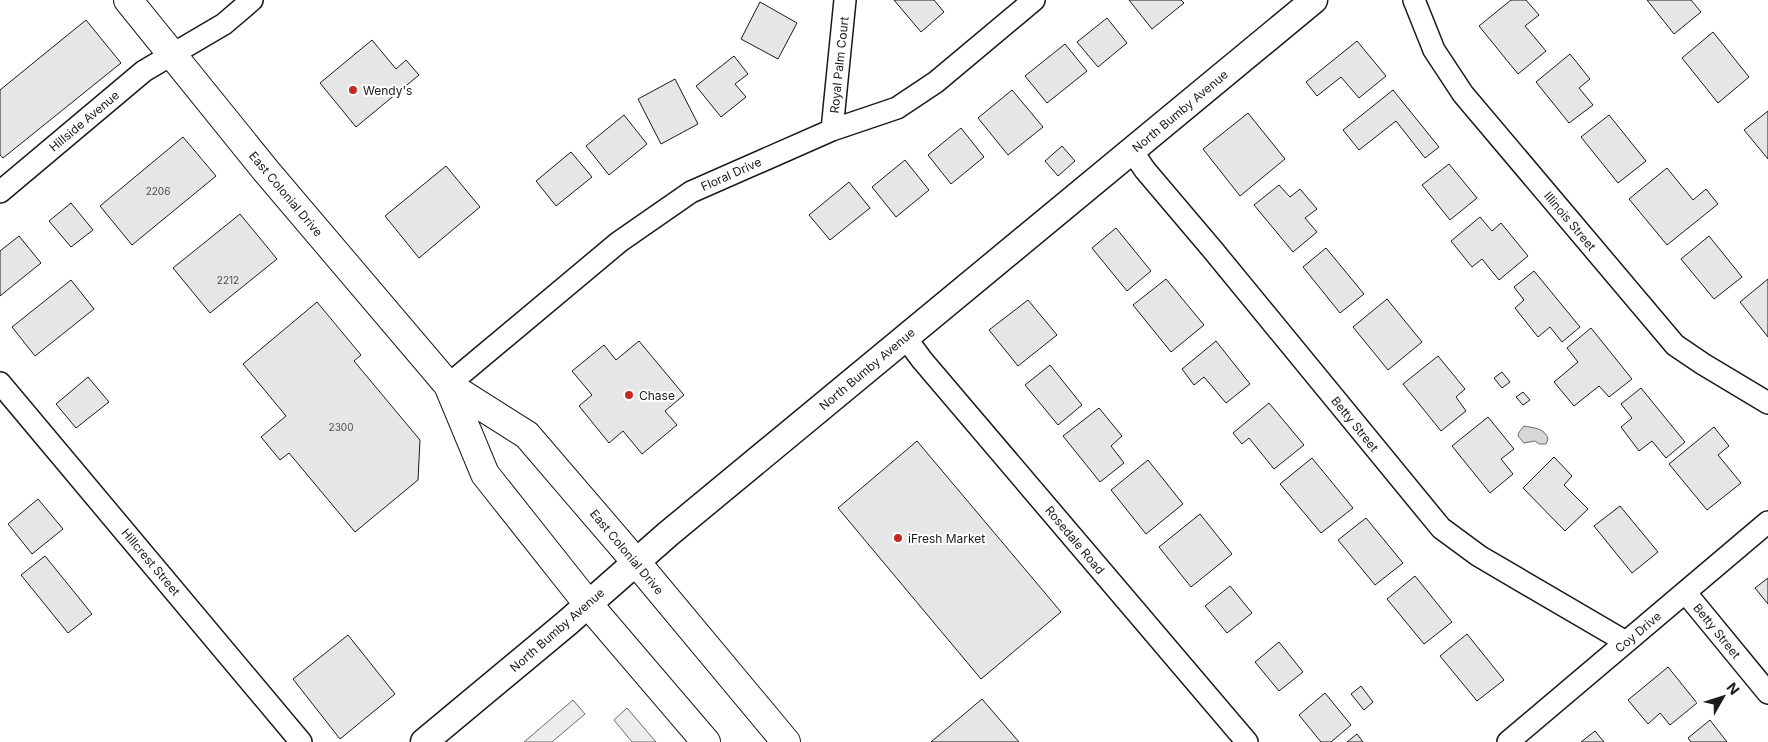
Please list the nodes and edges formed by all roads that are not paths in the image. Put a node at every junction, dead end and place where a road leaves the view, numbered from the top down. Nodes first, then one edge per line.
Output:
1 (128, 0) edge
2 (252, 0) edge
3 (845, 0) edge
4 (1034, 0) edge
5 (1314, 0) edge
6 (1414, 0) edge
7 (172, 54) junction
8 (832, 130) junction
9 (1132, 151) junction
10 (0, 192) edge
11 (905, 337) junction
12 (0, 383) edge
13 (448, 385) junction
14 (1768, 403) edge
15 (1768, 522) edge
16 (636, 562) junction
17 (1685, 592) junction
18 (588, 604) junction
19 (1626, 642) junction
20 (1768, 693) edge
21 (301, 742) edge
22 (424, 742) edge
23 (706, 742) edge
24 (786, 742) edge
25 (1247, 742) edge
26 (1508, 742) edge

1 - 7 highway, East Colonial Drive
2 - 7 street, Hillside Avenue
3 - 8 street, Royal Palm Court
4 - 8 street, Floral Drive
5 - 9 street, North Bumby Avenue
6 - 14 street, Illinois Street
7 - 10 street, Hillside Avenue
7 - 13 highway, East Colonial Drive
8 - 13 street, Floral Drive
9 - 11 street, North Bumby Avenue
9 - 19 street, Betty Street
11 - 16 street, North Bumby Avenue
11 - 25 street, Rosedale Road
12 - 21 street, Hillcrest Street
13 - 16 highway, East Colonial Drive
13 - 18 highway, East Colonial Drive
15 - 17 street, Coy Drive
16 - 18 street, North Bumby Avenue
16 - 24 highway, East Colonial Drive
17 - 19 street, Coy Drive
17 - 20 street, Betty Street
18 - 22 street, North Bumby Avenue
18 - 23 highway, East Colonial Drive
19 - 26 street, Coy Drive

